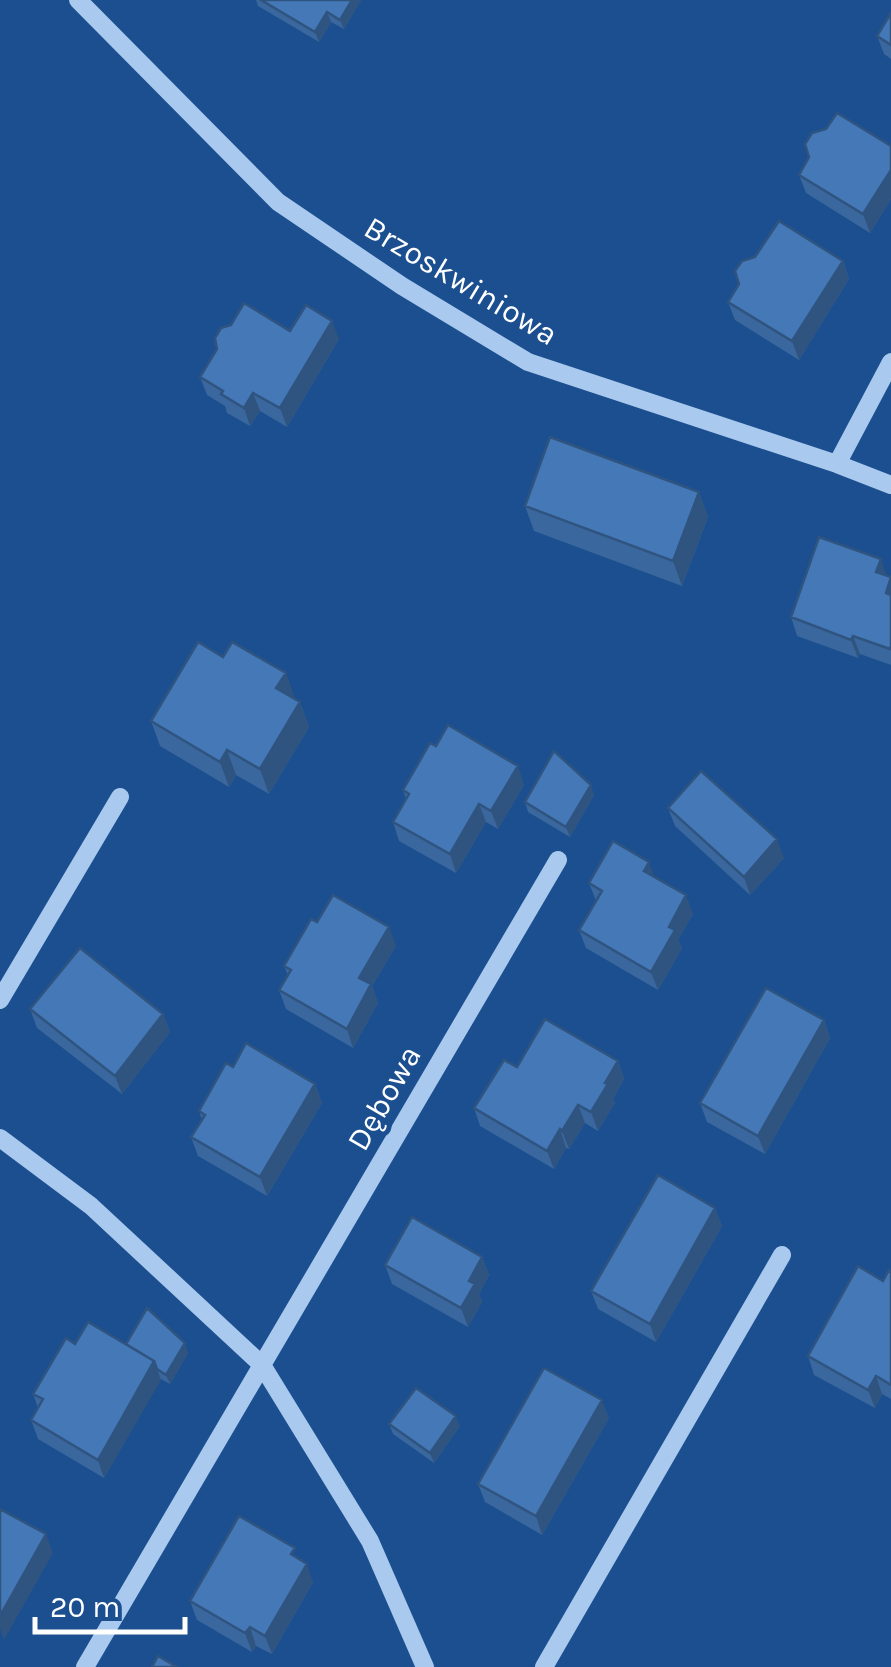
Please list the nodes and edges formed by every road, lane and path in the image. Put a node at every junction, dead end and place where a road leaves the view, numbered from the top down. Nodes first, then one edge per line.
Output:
1 (78, 0) edge
2 (891, 362) edge
3 (838, 464) junction
4 (891, 485) edge
5 (120, 797) dead end
6 (558, 860) dead end
7 (0, 1000) edge
8 (0, 1138) edge
9 (782, 1254) dead end
10 (262, 1365) junction
11 (86, 1667) edge
12 (425, 1667) edge
13 (544, 1667) edge

1 - 3 street, Brzoskwiniowa
2 - 3 street
3 - 4 street, Brzoskwiniowa
5 - 7 street
6 - 10 street, Dębowa
8 - 10 street
9 - 13 street
10 - 11 street, Dębowa
10 - 12 street

